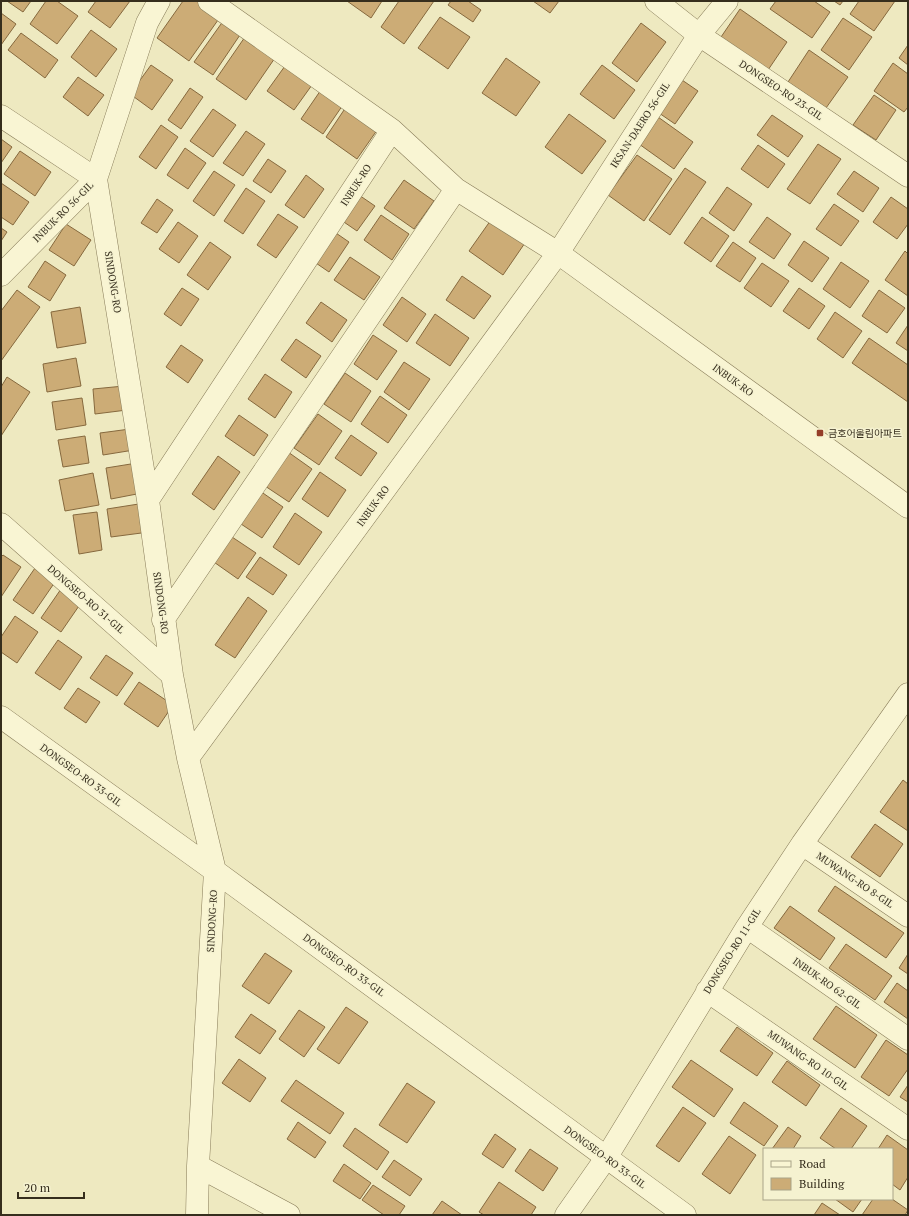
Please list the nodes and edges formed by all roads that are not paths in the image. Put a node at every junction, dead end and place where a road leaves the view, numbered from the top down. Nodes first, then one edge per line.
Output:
1 (159, 1) edge
2 (209, 1) edge
3 (656, 1) edge
4 (727, 1) edge
5 (698, 35) junction
6 (1, 116) edge
7 (392, 130) junction
8 (908, 176) edge
9 (96, 179) junction
10 (456, 189) junction
11 (558, 253) junction
12 (1, 274) edge
13 (148, 500) junction
14 (908, 507) edge
15 (1, 524) edge
16 (164, 620) junction
17 (172, 675) junction
18 (905, 703) edge
19 (1, 717) edge
20 (188, 758) junction
21 (802, 844) junction
22 (215, 871) junction
23 (908, 916) edge
24 (747, 927) junction
25 (707, 991) junction
26 (908, 1039) edge
27 (908, 1129) edge
28 (606, 1158) junction
29 (198, 1166) junction
30 (197, 1215) edge
31 (289, 1215) edge
32 (566, 1215) edge
33 (685, 1215) edge

1 - 9 street, SINDONG-RO
2 - 7 street, INBUK-RO
3 - 5 street, DONGSEO-RO 23-GIL
4 - 5 street, IKSAN-DAERO 56-GIL
5 - 8 street, DONGSEO-RO 23-GIL
5 - 11 street, IKSAN-DAERO 56-GIL
6 - 9 street, INBUK-RO 56-GIL
7 - 10 street, INBUK-RO
7 - 13 street, INBUK-RO
9 - 12 street, INBUK-RO 56-GIL
9 - 13 street, SINDONG-RO
10 - 11 street, INBUK-RO
10 - 16 street
11 - 14 street, INBUK-RO
11 - 20 street, INBUK-RO
13 - 16 street, SINDONG-RO
15 - 17 street, DONGSEO-RO 31-GIL
16 - 17 street, SINDONG-RO
17 - 20 street, SINDONG-RO
18 - 21 street, DONGSEO-RO 11-GIL
19 - 22 street, DONGSEO-RO 33-GIL
20 - 22 street, SINDONG-RO
21 - 23 street, MUWANG-RO 8-GIL
21 - 24 street, DONGSEO-RO 11-GIL
22 - 28 street, DONGSEO-RO 33-GIL
22 - 29 street, SINDONG-RO
24 - 25 street, DONGSEO-RO 11-GIL
24 - 26 street, INBUK-RO 62-GIL
25 - 27 street, MUWANG-RO 10-GIL
25 - 28 street, DONGSEO-RO 11-GIL
28 - 32 street, DONGSEO-RO 11-GIL
28 - 33 street, DONGSEO-RO 33-GIL
29 - 30 street, SINDONG-RO
29 - 31 street

